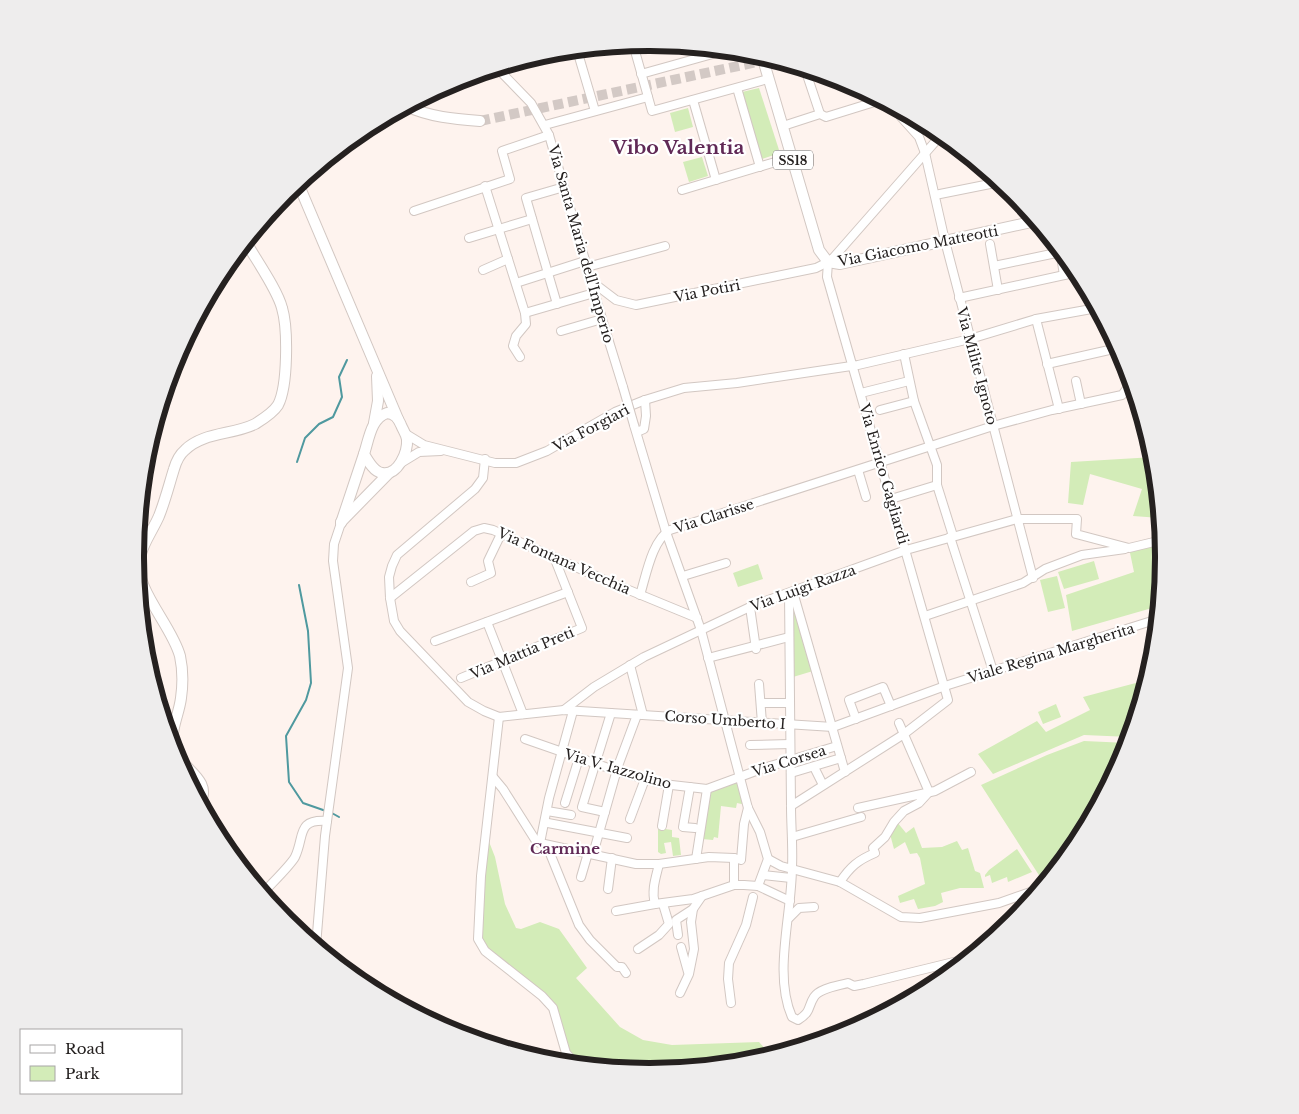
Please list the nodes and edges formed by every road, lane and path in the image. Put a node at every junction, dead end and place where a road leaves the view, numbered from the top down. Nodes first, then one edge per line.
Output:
1 (635, 51) edge
2 (709, 55) edge
3 (579, 57) edge
4 (764, 65) edge
5 (502, 73) edge
6 (641, 74) junction
7 (808, 77) edge
8 (768, 79) junction
9 (737, 88) junction
10 (648, 97) junction
11 (693, 100) junction
12 (872, 103) edge
13 (414, 110) edge
14 (595, 111) junction
15 (820, 114) junction
16 (904, 120) edge
17 (480, 121) tunnel mouth
18 (545, 125) junction
19 (782, 126) junction
20 (549, 135) junction
21 (936, 141) edge
22 (925, 153) junction
23 (792, 157) junction
24 (760, 167) junction
25 (716, 180) junction
26 (991, 184) edge
27 (485, 186) junction
28 (564, 187) junction
29 (682, 190) dead end
30 (301, 191) edge
31 (935, 196) junction
32 (414, 211) dead end
33 (532, 219) junction
34 (1029, 223) edge
35 (499, 229) junction
36 (469, 238) dead end
37 (945, 241) junction
38 (990, 244) dead end
39 (665, 246) dead end
40 (249, 248) edge
41 (1054, 253) edge
42 (508, 260) junction
43 (828, 262) junction
44 (586, 264) junction
45 (994, 266) junction
46 (1063, 266) edge
47 (482, 270) dead end
48 (548, 273) junction
49 (1069, 274) edge
50 (1064, 275) junction
51 (591, 281) junction
52 (516, 283) junction
53 (998, 290) junction
54 (594, 293) junction
55 (960, 298) junction
56 (558, 304) junction
57 (1090, 309) edge
58 (525, 313) junction
59 (602, 318) junction
60 (1036, 319) junction
61 (561, 331) dead end
62 (970, 339) junction
63 (1111, 350) edge
64 (904, 354) junction
65 (520, 358) dead end
66 (375, 362) junction
67 (1047, 364) junction
68 (853, 366) junction
69 (909, 381) junction
70 (1076, 381) dead end
71 (1126, 389) edge
72 (861, 393) junction
73 (645, 400) junction
74 (914, 401) junction
75 (1082, 404) junction
76 (1058, 408) junction
77 (880, 410) dead end
78 (398, 419) junction
79 (374, 423) junction
80 (993, 426) junction
81 (636, 429) junction
82 (406, 434) junction
83 (932, 446) junction
84 (451, 451) junction
85 (364, 454) junction
86 (485, 459) junction
87 (401, 463) junction
88 (881, 463) junction
89 (858, 470) junction
90 (389, 473) junction
91 (937, 485) junction
92 (866, 497) dead end
93 (891, 499) junction
94 (1017, 518) junction
95 (341, 523) junction
96 (666, 532) junction
97 (501, 534) junction
98 (951, 536) junction
99 (1155, 542) edge
100 (144, 543) edge
101 (1129, 548) junction
102 (906, 550) junction
103 (554, 557) junction
104 (726, 563) dead end
105 (683, 576) junction
106 (1033, 578) junction
107 (471, 582) dead end
108 (145, 586) edge
109 (568, 592) junction
110 (791, 592) junction
111 (640, 595) junction
112 (390, 598) junction
113 (971, 601) junction
114 (750, 607) junction
115 (925, 616) junction
116 (697, 618) junction
117 (1151, 621) edge
118 (487, 622) junction
119 (701, 630) junction
120 (789, 637) junction
121 (435, 642) dead end
122 (756, 647) junction
123 (708, 658) junction
124 (503, 661) junction
125 (630, 665) junction
126 (994, 671) junction
127 (461, 678) dead end
128 (759, 684) dead end
129 (944, 686) junction
130 (760, 703) junction
131 (790, 703) junction
132 (891, 706) junction
133 (564, 710) junction
134 (573, 711) junction
135 (611, 713) junction
136 (523, 714) junction
137 (640, 715) junction
138 (499, 717) junction
139 (856, 719) junction
140 (724, 721) junction
141 (762, 723) junction
142 (899, 723) dead end
143 (790, 724) junction
144 (833, 727) junction
145 (174, 730) edge
146 (904, 734) junction
147 (525, 739) dead end
148 (790, 744) junction
149 (750, 745) dead end
150 (838, 746) junction
151 (561, 753) junction
152 (578, 758) junction
153 (841, 758) junction
154 (790, 760) junction
155 (596, 764) junction
156 (814, 767) junction
157 (617, 771) junction
158 (845, 772) junction
159 (970, 772) dead end
160 (791, 773) junction
161 (193, 775) edge
162 (740, 776) junction
163 (493, 777) junction
164 (645, 779) junction
165 (669, 785) junction
166 (823, 785) junction
167 (690, 788) junction
168 (707, 789) junction
169 (929, 792) junction
170 (203, 793) edge
171 (565, 803) dead end
172 (791, 806) junction
173 (748, 808) junction
174 (858, 808) dead end
175 (546, 811) junction
176 (605, 812) junction
177 (571, 815) dead end
178 (861, 816) dead end
179 (630, 819) dead end
180 (327, 821) junction
181 (548, 823) dead end
182 (662, 826) dead end
183 (694, 828) dead end
184 (599, 832) junction
185 (792, 837) junction
186 (627, 838) dead end
187 (544, 845) junction
188 (591, 854) junction
189 (612, 858) junction
190 (768, 858) junction
191 (696, 859) junction
192 (738, 859) junction
193 (659, 864) junction
194 (792, 868) junction
195 (764, 875) junction
196 (581, 877) dead end
197 (791, 878) junction
198 (840, 882) junction
199 (734, 885) junction
200 (758, 886) junction
201 (267, 887) edge
202 (608, 889) dead end
203 (1027, 893) edge
204 (702, 896) junction
205 (753, 897) dead end
206 (790, 901) junction
207 (659, 904) junction
208 (814, 907) dead end
209 (693, 909) junction
210 (616, 911) dead end
211 (789, 918) junction
212 (678, 935) dead end
213 (317, 938) edge
214 (681, 947) dead end
215 (638, 948) dead end
216 (951, 963) edge
217 (626, 973) dead end
218 (689, 974) junction
219 (680, 993) dead end
220 (731, 1003) dead end
221 (569, 1056) edge

1 - 6 street
2 - 6 street
3 - 14 street
4 - 8 main road, SS18
5 - 18 street, Via Santa Maria dell'Imperio
6 - 10 street
7 - 15 street
8 - 9 street
8 - 19 main road, SS18
9 - 11 street
9 - 24 street
10 - 11 street
10 - 14 street
11 - 25 street
12 - 15 street
13 - 17 main road
14 - 18 street
15 - 19 street
16 - 22 street, Via Milite Ignoto
18 - 20 street, Via Santa Maria dell'Imperio
19 - 23 main road, SS18
20 - 27 street
20 - 28 street, Via Santa Maria dell'Imperio
21 - 22 street
22 - 31 street, Via Milite Ignoto
22 - 43 street
23 - 24 street
23 - 43 main road, SS18
24 - 25 street
25 - 29 street
26 - 31 street
27 - 32 street
27 - 35 street
28 - 33 street
28 - 44 street, Via Santa Maria dell'Imperio
30 - 66 main road
31 - 37 street, Via Milite Ignoto
33 - 35 street
33 - 48 street
34 - 37 main road, Via Giacomo Matteotti
35 - 36 street
35 - 42 street
37 - 43 main road, Via Giacomo Matteotti
37 - 55 street, Via Milite Ignoto
38 - 45 street
39 - 44 street
40 - 100 main road
41 - 45 street
42 - 47 street
42 - 52 street
43 - 51 street, Via Potiri
43 - 68 street, Via Enrico Gagliardi
44 - 48 street
44 - 51 street, Via Santa Maria dell'Imperio
45 - 53 street
46 - 50 street
48 - 52 street
48 - 56 street
49 - 50 street
50 - 53 street
51 - 54 street, Via Santa Maria dell'Imperio
52 - 58 street
53 - 55 street
54 - 56 street
54 - 59 street, Via Santa Maria dell'Imperio
55 - 62 street, Via Milite Ignoto
56 - 58 street
57 - 60 street, Via Forgiari
58 - 65 street
59 - 61 street
59 - 81 street, Via Santa Maria dell'Imperio, bridge
60 - 62 street, Via Forgiari
60 - 67 street
62 - 64 street, Via Forgiari
62 - 80 street, Via Milite Ignoto
63 - 67 street
64 - 68 street, Via Forgiari
64 - 69 street
66 - 78 main road
66 - 79 main road
67 - 76 street
68 - 72 street, Via Enrico Gagliardi
68 - 73 street, Via Forgiari
69 - 72 street
69 - 74 street
70 - 75 street
71 - 75 street, Via Clarisse
72 - 88 street, Via Enrico Gagliardi
73 - 81 street
73 - 86 street, Via Forgiari
74 - 77 street
74 - 83 street
75 - 76 street, Via Clarisse
76 - 80 street, Via Clarisse
78 - 79 main road
78 - 82 main road
79 - 85 main road
80 - 83 street, Via Clarisse
80 - 94 street, Via Milite Ignoto
81 - 96 street, Via Santa Maria dell'Imperio
82 - 84 street
82 - 87 main road
83 - 88 street, Via Clarisse
83 - 91 street
84 - 86 street, Via Forgiari
84 - 87 street
85 - 90 main road
85 - 95 main road
86 - 112 street
87 - 90 main road
88 - 89 street, Via Clarisse
88 - 93 street, Via Enrico Gagliardi
89 - 92 street
89 - 96 street, Via Clarisse
90 - 95 main road
91 - 93 street
91 - 98 street
93 - 102 street, Via Enrico Gagliardi
94 - 98 street, Via Luigi Razza
94 - 101 street, Via Luigi Razza
94 - 106 street, Via Milite Ignoto
95 - 180 street
96 - 105 street, Via Santa Maria dell'Imperio
96 - 111 street
97 - 103 street, Via Fontana Vecchia
97 - 107 street
97 - 112 street, Via Fontana Vecchia
98 - 102 street, Via Luigi Razza
98 - 113 street
99 - 101 street
101 - 106 street
102 - 110 street, Via Luigi Razza
102 - 115 street, Via Enrico Gagliardi
103 - 109 street
103 - 111 street, Via Fontana Vecchia
104 - 105 street
105 - 116 street, Via Santa Maria dell'Imperio
106 - 113 street
108 - 145 main road
109 - 118 street
109 - 124 street, Via Mattia Preti
110 - 114 street, Via Luigi Razza
110 - 120 street
110 - 144 street
111 - 116 street, Via Fontana Vecchia
112 - 138 street
113 - 115 street
113 - 126 street
114 - 119 street, Via Luigi Razza
114 - 122 street
115 - 129 street, Via Enrico Gagliardi
116 - 119 street, Via Santa Maria dell'Imperio
117 - 126 street, Viale Regina Margherita
118 - 121 street
118 - 124 street
119 - 123 street, Via Santa Maria dell'Imperio
119 - 125 street, Via Luigi Razza
120 - 122 street
120 - 131 street
122 - 123 street
123 - 140 street, Via Santa Maria dell'Imperio
124 - 127 street, Via Mattia Preti
124 - 136 street
125 - 133 street, Via Luigi Razza
125 - 137 street
126 - 129 street, Viale Regina Margherita
128 - 130 street
129 - 132 street, Corso Umberto I
129 - 146 street, Via Enrico Gagliardi
130 - 131 street
130 - 141 street
131 - 143 street
132 - 139 street, Corso Umberto I
132 - 139 street
133 - 134 street, Corso Umberto I
133 - 136 street, Corso Umberto I
134 - 135 street, Corso Umberto I
134 - 151 street
135 - 137 street, Corso Umberto I
135 - 155 street
136 - 138 street, Corso Umberto I
137 - 140 street, Corso Umberto I
137 - 157 street
138 - 163 street
139 - 144 street, Corso Umberto I
140 - 141 street, Corso Umberto I
140 - 162 street, Via Santa Maria dell'Imperio
141 - 143 street, Corso Umberto I
142 - 146 street
143 - 144 street, Corso Umberto I
143 - 148 street
144 - 150 street
146 - 158 street
146 - 169 street
147 - 151 street, Via V. Iazzolino
148 - 149 street
148 - 154 street
150 - 153 street
150 - 154 street, Via Corsea
151 - 152 street, Via V. Iazzolino
151 - 175 street
152 - 155 street, Via V. Iazzolino
152 - 171 street
153 - 156 street
153 - 158 street
154 - 160 street
154 - 162 street, Via Corsea
155 - 157 street, Via V. Iazzolino
155 - 176 street
156 - 160 street
156 - 166 street
157 - 164 street, Via V. Iazzolino
157 - 176 street
158 - 166 street
159 - 169 street
160 - 172 street
161 - 170 main road
162 - 168 street, Via V. Iazzolino
162 - 173 street, Via Santa Maria dell'Imperio
163 - 187 street
163 - 221 street
164 - 165 street, Via V. Iazzolino
164 - 179 street
165 - 167 street, Via V. Iazzolino
165 - 182 street
166 - 172 street
167 - 168 street, Via V. Iazzolino
167 - 183 street
168 - 191 street
169 - 174 street
169 - 198 street
172 - 185 street
173 - 190 street
173 - 192 street
175 - 177 street
175 - 187 street
176 - 184 street
178 - 185 street
180 - 201 street
180 - 213 street
181 - 184 street
184 - 186 street
184 - 188 street
185 - 194 street
187 - 188 street
187 - 217 street
188 - 189 street
188 - 196 street
189 - 193 street
189 - 202 street
190 - 194 street
190 - 195 street
191 - 192 street
191 - 193 street
192 - 199 street
193 - 207 street
194 - 197 street
194 - 198 street
195 - 197 street
195 - 200 street
197 - 206 street
198 - 203 street
199 - 200 street
199 - 204 street
200 - 206 street
204 - 207 street
204 - 209 street
205 - 220 street
206 - 211 street
207 - 210 street
207 - 215 street
208 - 211 street
209 - 212 street
209 - 218 street
211 - 216 street
214 - 218 street
218 - 219 street

